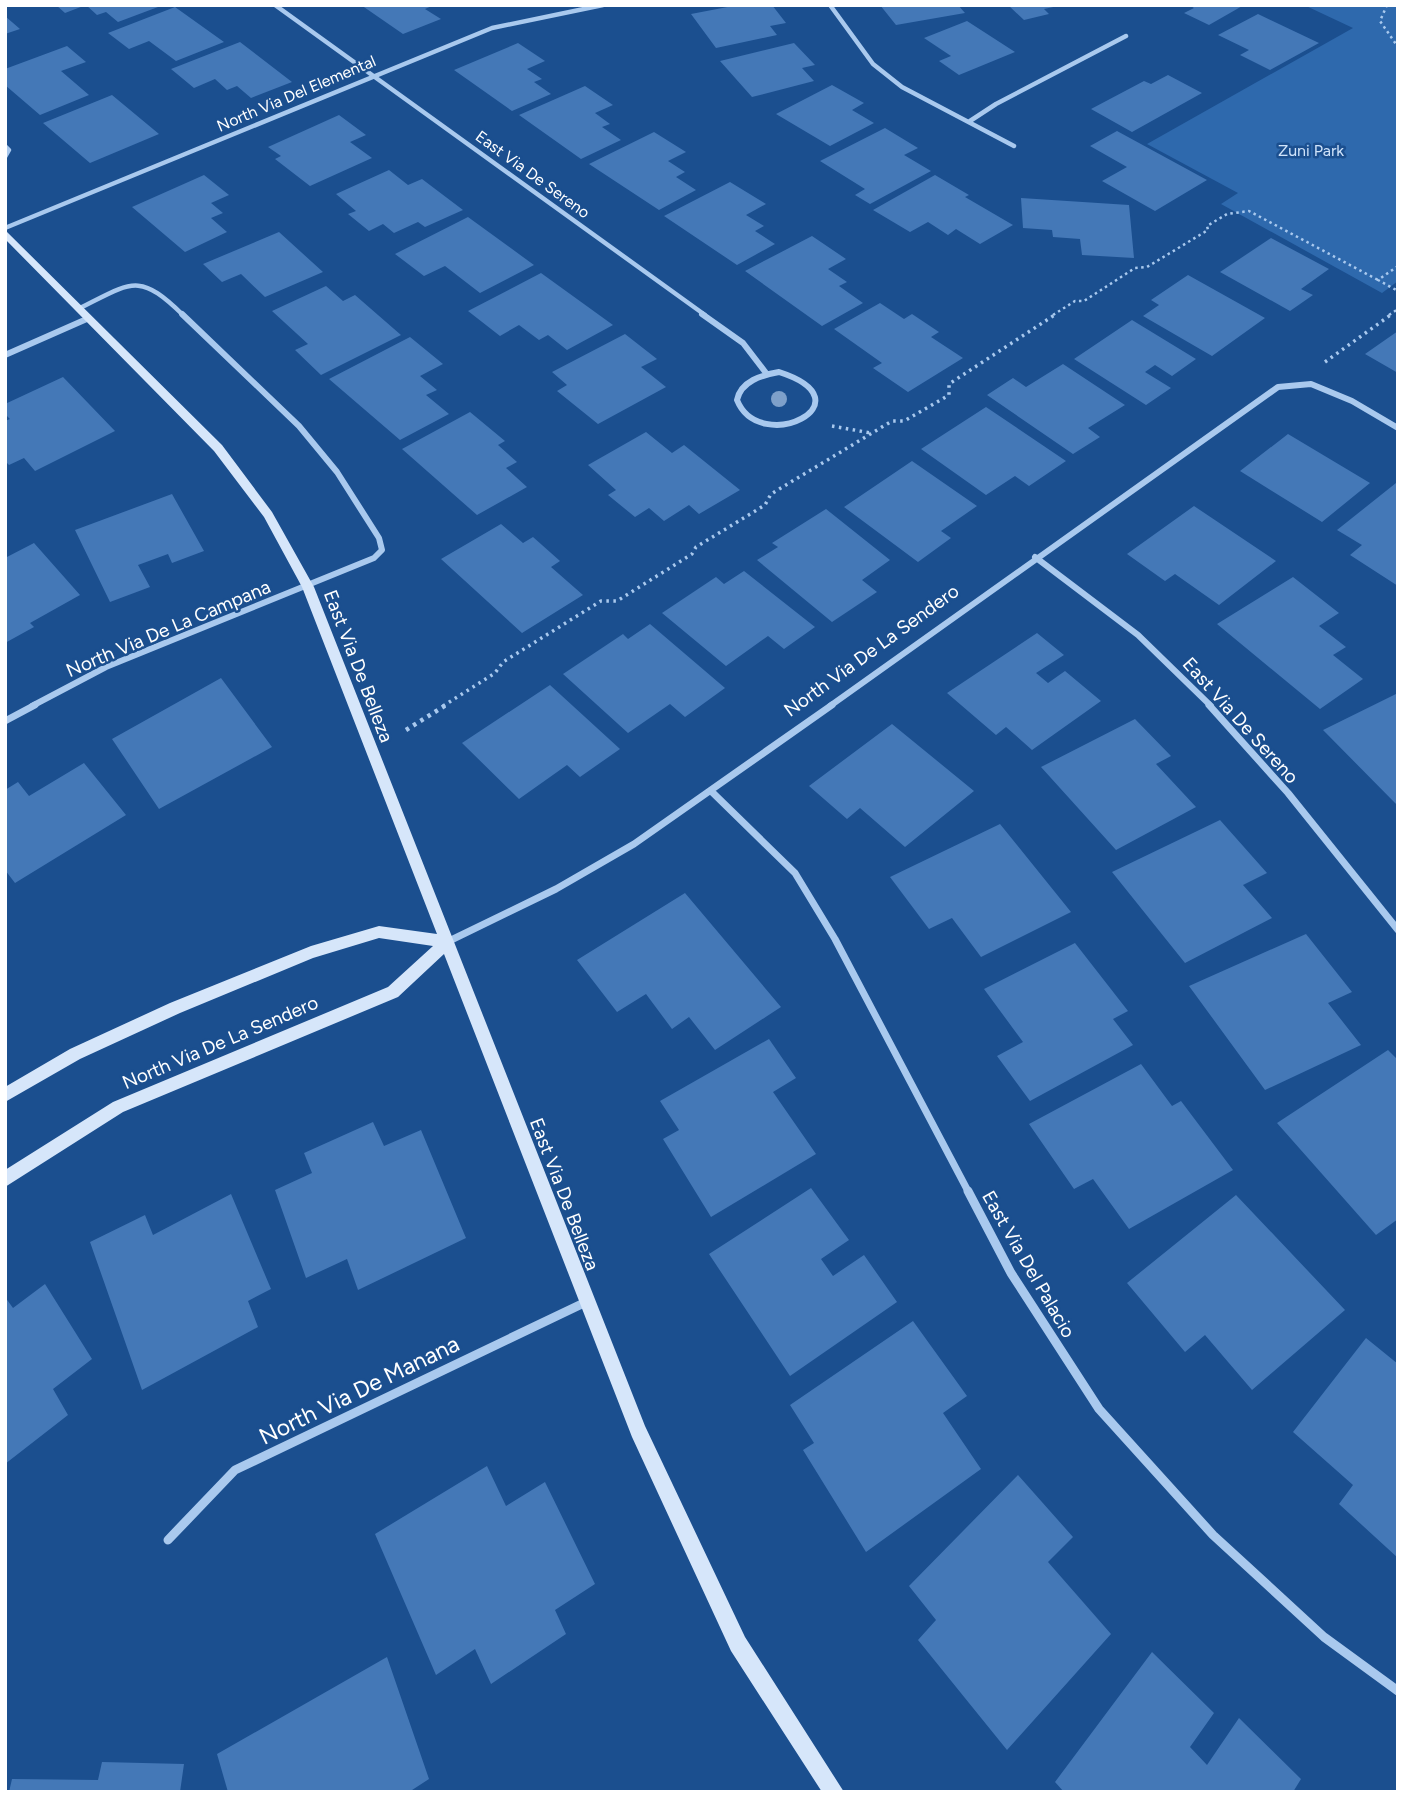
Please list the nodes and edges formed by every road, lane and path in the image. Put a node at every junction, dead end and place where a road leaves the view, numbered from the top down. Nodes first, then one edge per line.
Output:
1 (275, 5) edge
2 (603, 5) edge
3 (830, 5) edge
4 (1387, 5) edge
5 (1126, 36) dead end
6 (1398, 47) edge
7 (373, 74) junction
8 (971, 121) junction
9 (5, 146) edge
10 (1014, 146) dead end
11 (5, 158) edge
12 (5, 230) edge
13 (1398, 267) edge
14 (1378, 281) junction
15 (1398, 291) edge
16 (1398, 309) edge
17 (84, 313) junction
18 (5, 355) edge
19 (1318, 366) dead end
20 (766, 373) junction
21 (831, 426) dead end
22 (1398, 428) edge
23 (872, 433) junction
24 (1035, 558) junction
25 (308, 587) junction
26 (5, 721) edge
27 (406, 730) dead end
28 (711, 791) junction
29 (1398, 930) edge
30 (447, 942) junction
31 (5, 1096) edge
32 (5, 1179) edge
33 (586, 1302) junction
34 (168, 1540) dead end
35 (1398, 1691) edge
36 (834, 1792) edge

1 - 7 street, East Via De Sereno
2 - 7 street, North Via Del Elemental
3 - 8 street
4 - 6 path
5 - 8 street
7 - 12 street, North Via Del Elemental
7 - 20 street, East Via De Sereno
8 - 10 street
9 - 11 street
12 - 17 street, East Via De Belleza
13 - 14 path
14 - 15 path
14 - 23 path
16 - 19 path
17 - 18 street
17 - 25 street, East Via De Belleza
17 - 25 street, East Via De Belleza
20 - 20 street
21 - 23 path
22 - 24 street, North Via De La Sendero
23 - 27 path
24 - 28 street, North Via De La Sendero
24 - 29 street, East Via De Sereno
25 - 26 street, North Via De La Campana
25 - 30 street, East Via De Belleza
28 - 30 street, North Via De La Sendero
28 - 35 street, East Via Del Palacio
30 - 31 street
30 - 32 street, North Via De La Sendero
30 - 33 street, East Via De Belleza
33 - 34 street, North Via De Manana
33 - 36 street, East Via De Belleza

